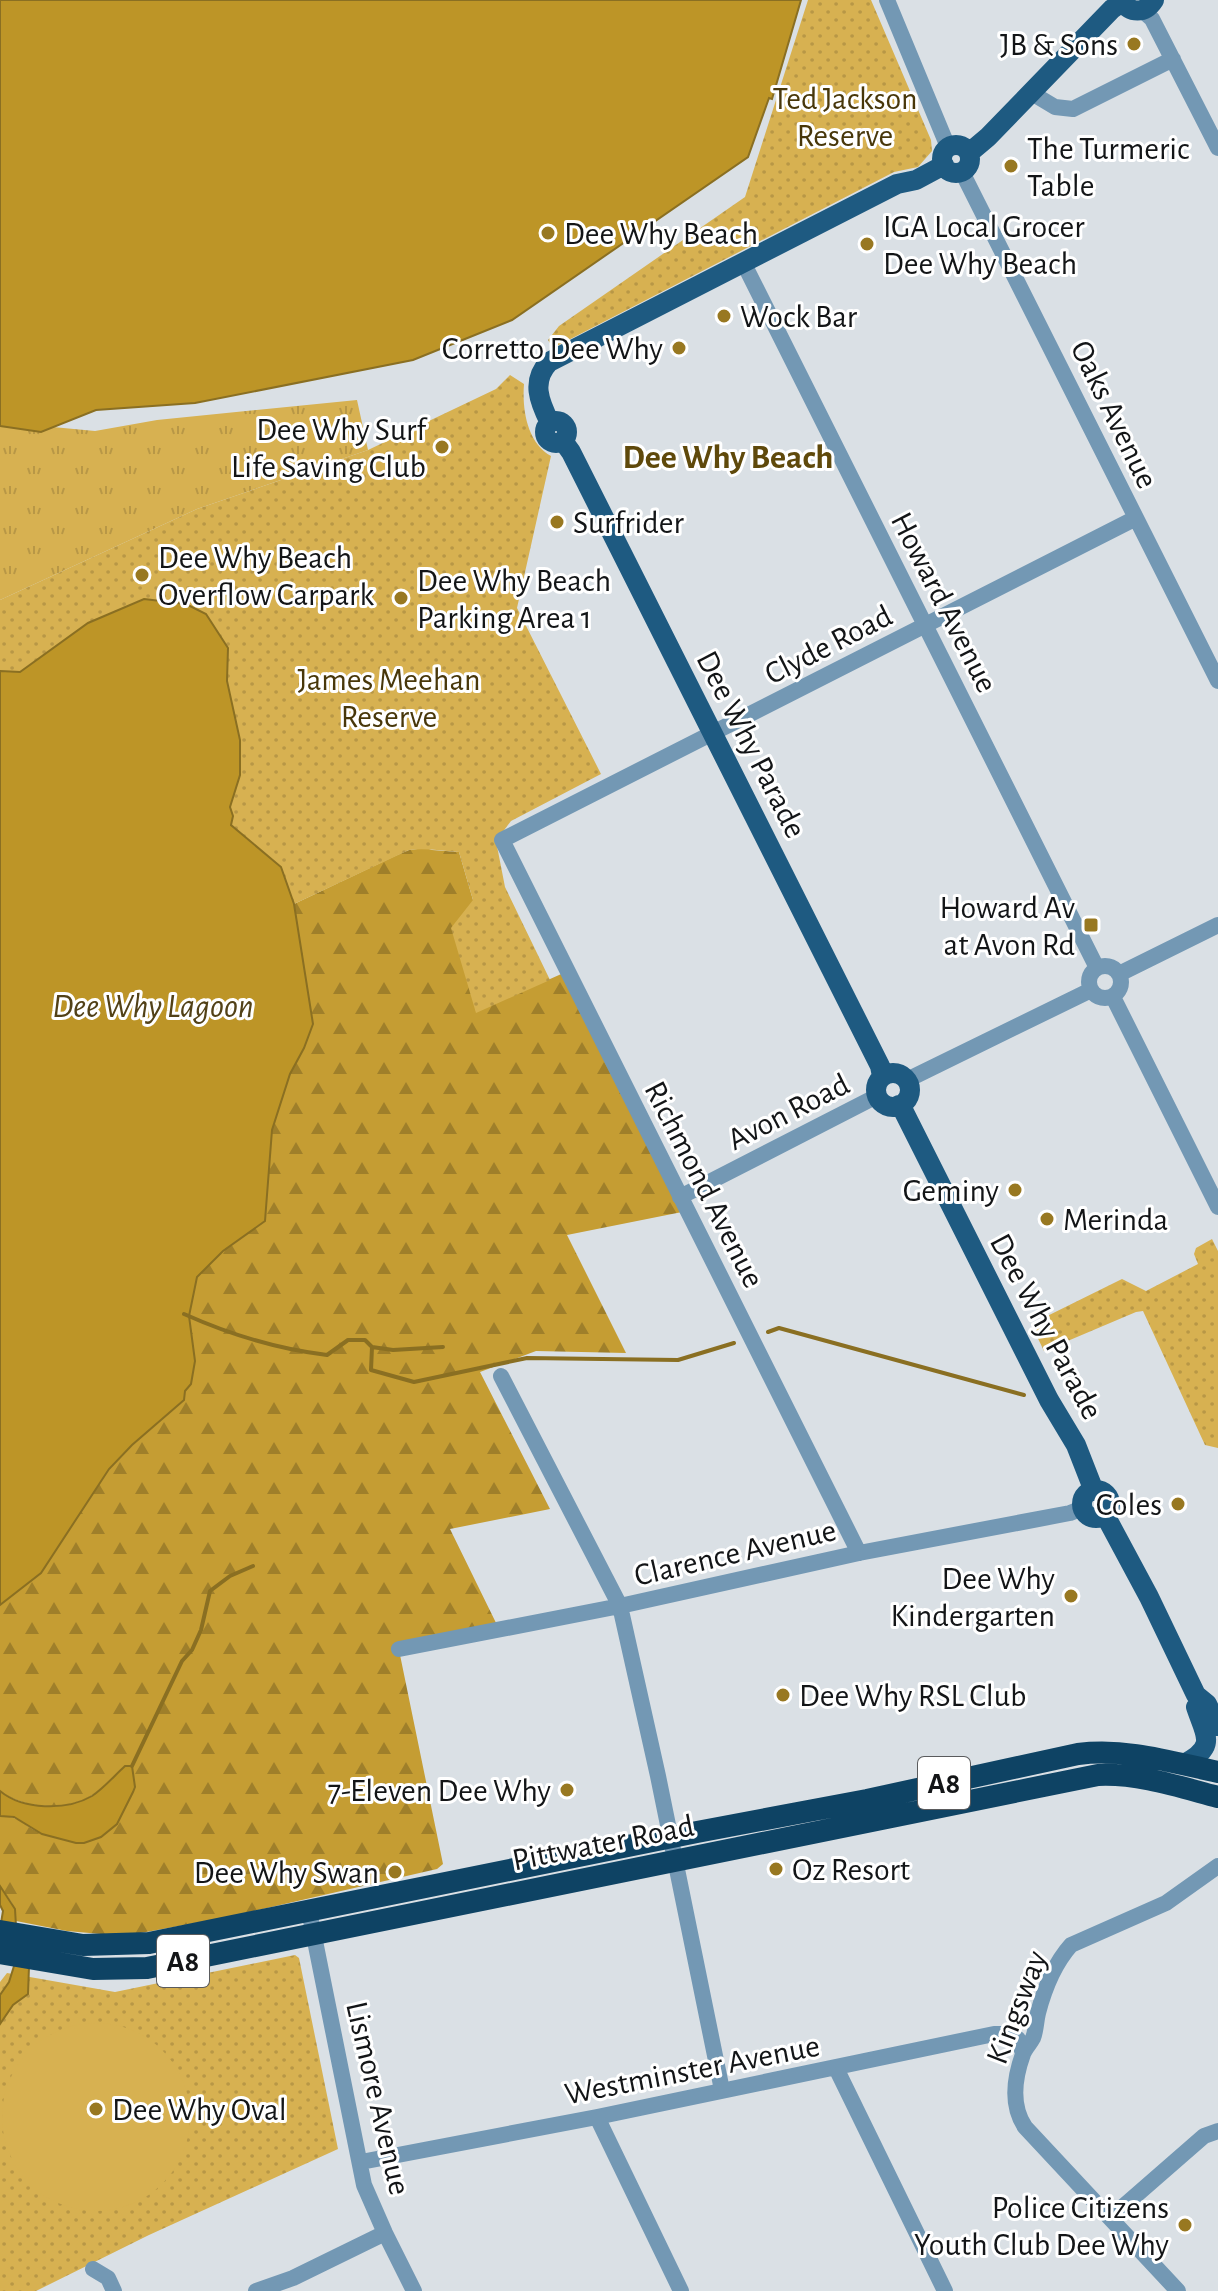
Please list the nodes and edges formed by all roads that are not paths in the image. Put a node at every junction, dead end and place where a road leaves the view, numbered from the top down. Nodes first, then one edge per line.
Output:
1 (887, 0) edge
2 (1122, 1) edge
3 (1148, 5) edge
4 (1173, 59) junction
5 (1030, 92) junction
6 (1218, 148) edge
7 (956, 159) junction
8 (743, 262) junction
9 (1136, 518) junction
10 (926, 625) junction
11 (1218, 681) edge
12 (713, 734) junction
13 (502, 840) joint
14 (1218, 925) edge
15 (1097, 968) junction
16 (1119, 974) junction
17 (1091, 990) junction
18 (1113, 997) junction
19 (907, 1080) junction
20 (880, 1086) junction
21 (899, 1105) junction
22 (680, 1197) junction
23 (1218, 1207) edge
24 (501, 1376) dead end
25 (1088, 1499) junction
26 (859, 1553) junction
27 (620, 1606) junction
28 (399, 1649) dead end
29 (1196, 1695) junction
30 (1218, 1726) edge
31 (1184, 1764) junction
32 (1218, 1772) edge
33 (1218, 1797) edge
34 (669, 1837) junction
35 (675, 1860) junction
36 (1218, 1866) edge
37 (309, 1911) junction
38 (313, 1934) junction
39 (2, 1942) edge
40 (1023, 2053) junction
41 (836, 2068) junction
42 (722, 2090) junction
43 (597, 2117) junction
44 (1218, 2131) edge
45 (361, 2162) junction
46 (1110, 2218) junction
47 (385, 2233) junction
48 (93, 2269) dead end
49 (114, 2291) edge
50 (256, 2291) edge
51 (414, 2291) edge
52 (681, 2291) edge
53 (945, 2291) edge
54 (1178, 2291) edge

1 - 7 street, Oaks Avenue
2 - 3 main road
2 - 5 main road
3 - 4 street
4 - 5 street
4 - 6 street
5 - 7 main road
7 - 8 main road
7 - 9 street, Oaks Avenue
8 - 10 street, Howard Avenue
8 - 12 main road, Dee Why Parade
9 - 10 street, Clyde Road
9 - 11 street, Oaks Avenue
10 - 12 street, Clyde Road
10 - 15 street, Howard Avenue
12 - 13 street, Clyde Road
12 - 20 main road, Dee Why Parade
13 - 22 street, Richmond Avenue
14 - 16 street
15 - 16 street
15 - 17 street
16 - 18 street
17 - 18 street
17 - 19 street
18 - 23 street
19 - 20 main road
19 - 21 main road
20 - 21 main road
20 - 22 street, Avon Road
21 - 25 main road, Dee Why Parade
22 - 26 street, Richmond Avenue
24 - 27 street
25 - 26 street, Clarence Avenue
25 - 29 main road, Dee Why Parade
26 - 27 street, Clarence Avenue
27 - 28 street, Clarence Avenue
27 - 34 street
29 - 30 main road
29 - 31 main road
31 - 32 highway, Pittwater Road / A8
31 - 34 highway, Pittwater Road / A8
33 - 35 highway, Pittwater Road / A8
34 - 35 street
34 - 37 highway, Pittwater Road / A8
35 - 38 highway, Pittwater Road / A8
35 - 42 street
36 - 40 street, Kingsway
37 - 38 street, Lismore Avenue
37 - 39 highway, Pittwater Road / A8
38 - 39 highway, Pittwater Road / A8
38 - 45 street, Lismore Avenue
40 - 41 street, Westminster Avenue
40 - 46 street, Kingsway
41 - 42 street, Westminster Avenue
41 - 53 street
42 - 43 street, Westminster Avenue
43 - 45 street, Westminster Avenue
43 - 52 street
44 - 46 street
45 - 47 street, Lismore Avenue
46 - 54 street, Kingsway
47 - 50 street
47 - 51 street, Lismore Avenue
48 - 49 street

